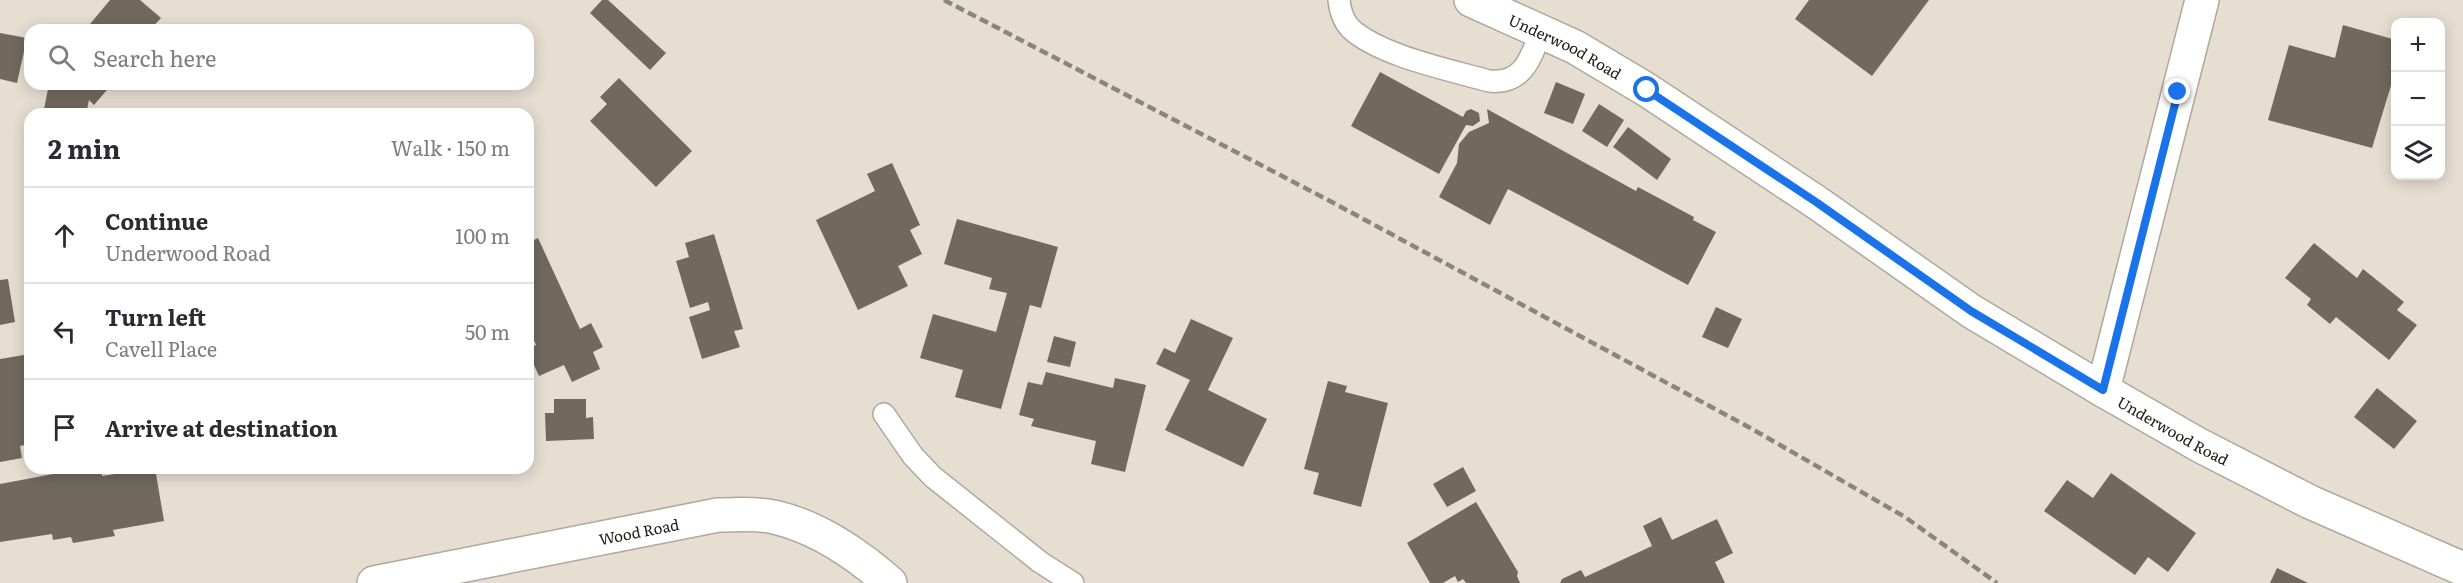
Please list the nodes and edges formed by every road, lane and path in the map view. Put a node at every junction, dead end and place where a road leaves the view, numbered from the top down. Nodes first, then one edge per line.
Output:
1 (1339, 0) edge
2 (1471, 0) edge
3 (2202, 0) edge
4 (1541, 31) junction
5 (2103, 390) junction
6 (884, 414) dead end
7 (2463, 569) edge
8 (374, 583) edge
9 (890, 583) edge
10 (1073, 583) edge

1 - 4 lane
2 - 4 main road, Underwood Road
3 - 5 main road
4 - 5 main road, Underwood Road
5 - 7 main road, Underwood Road
6 - 10 lane
8 - 9 main road, Wood Road

